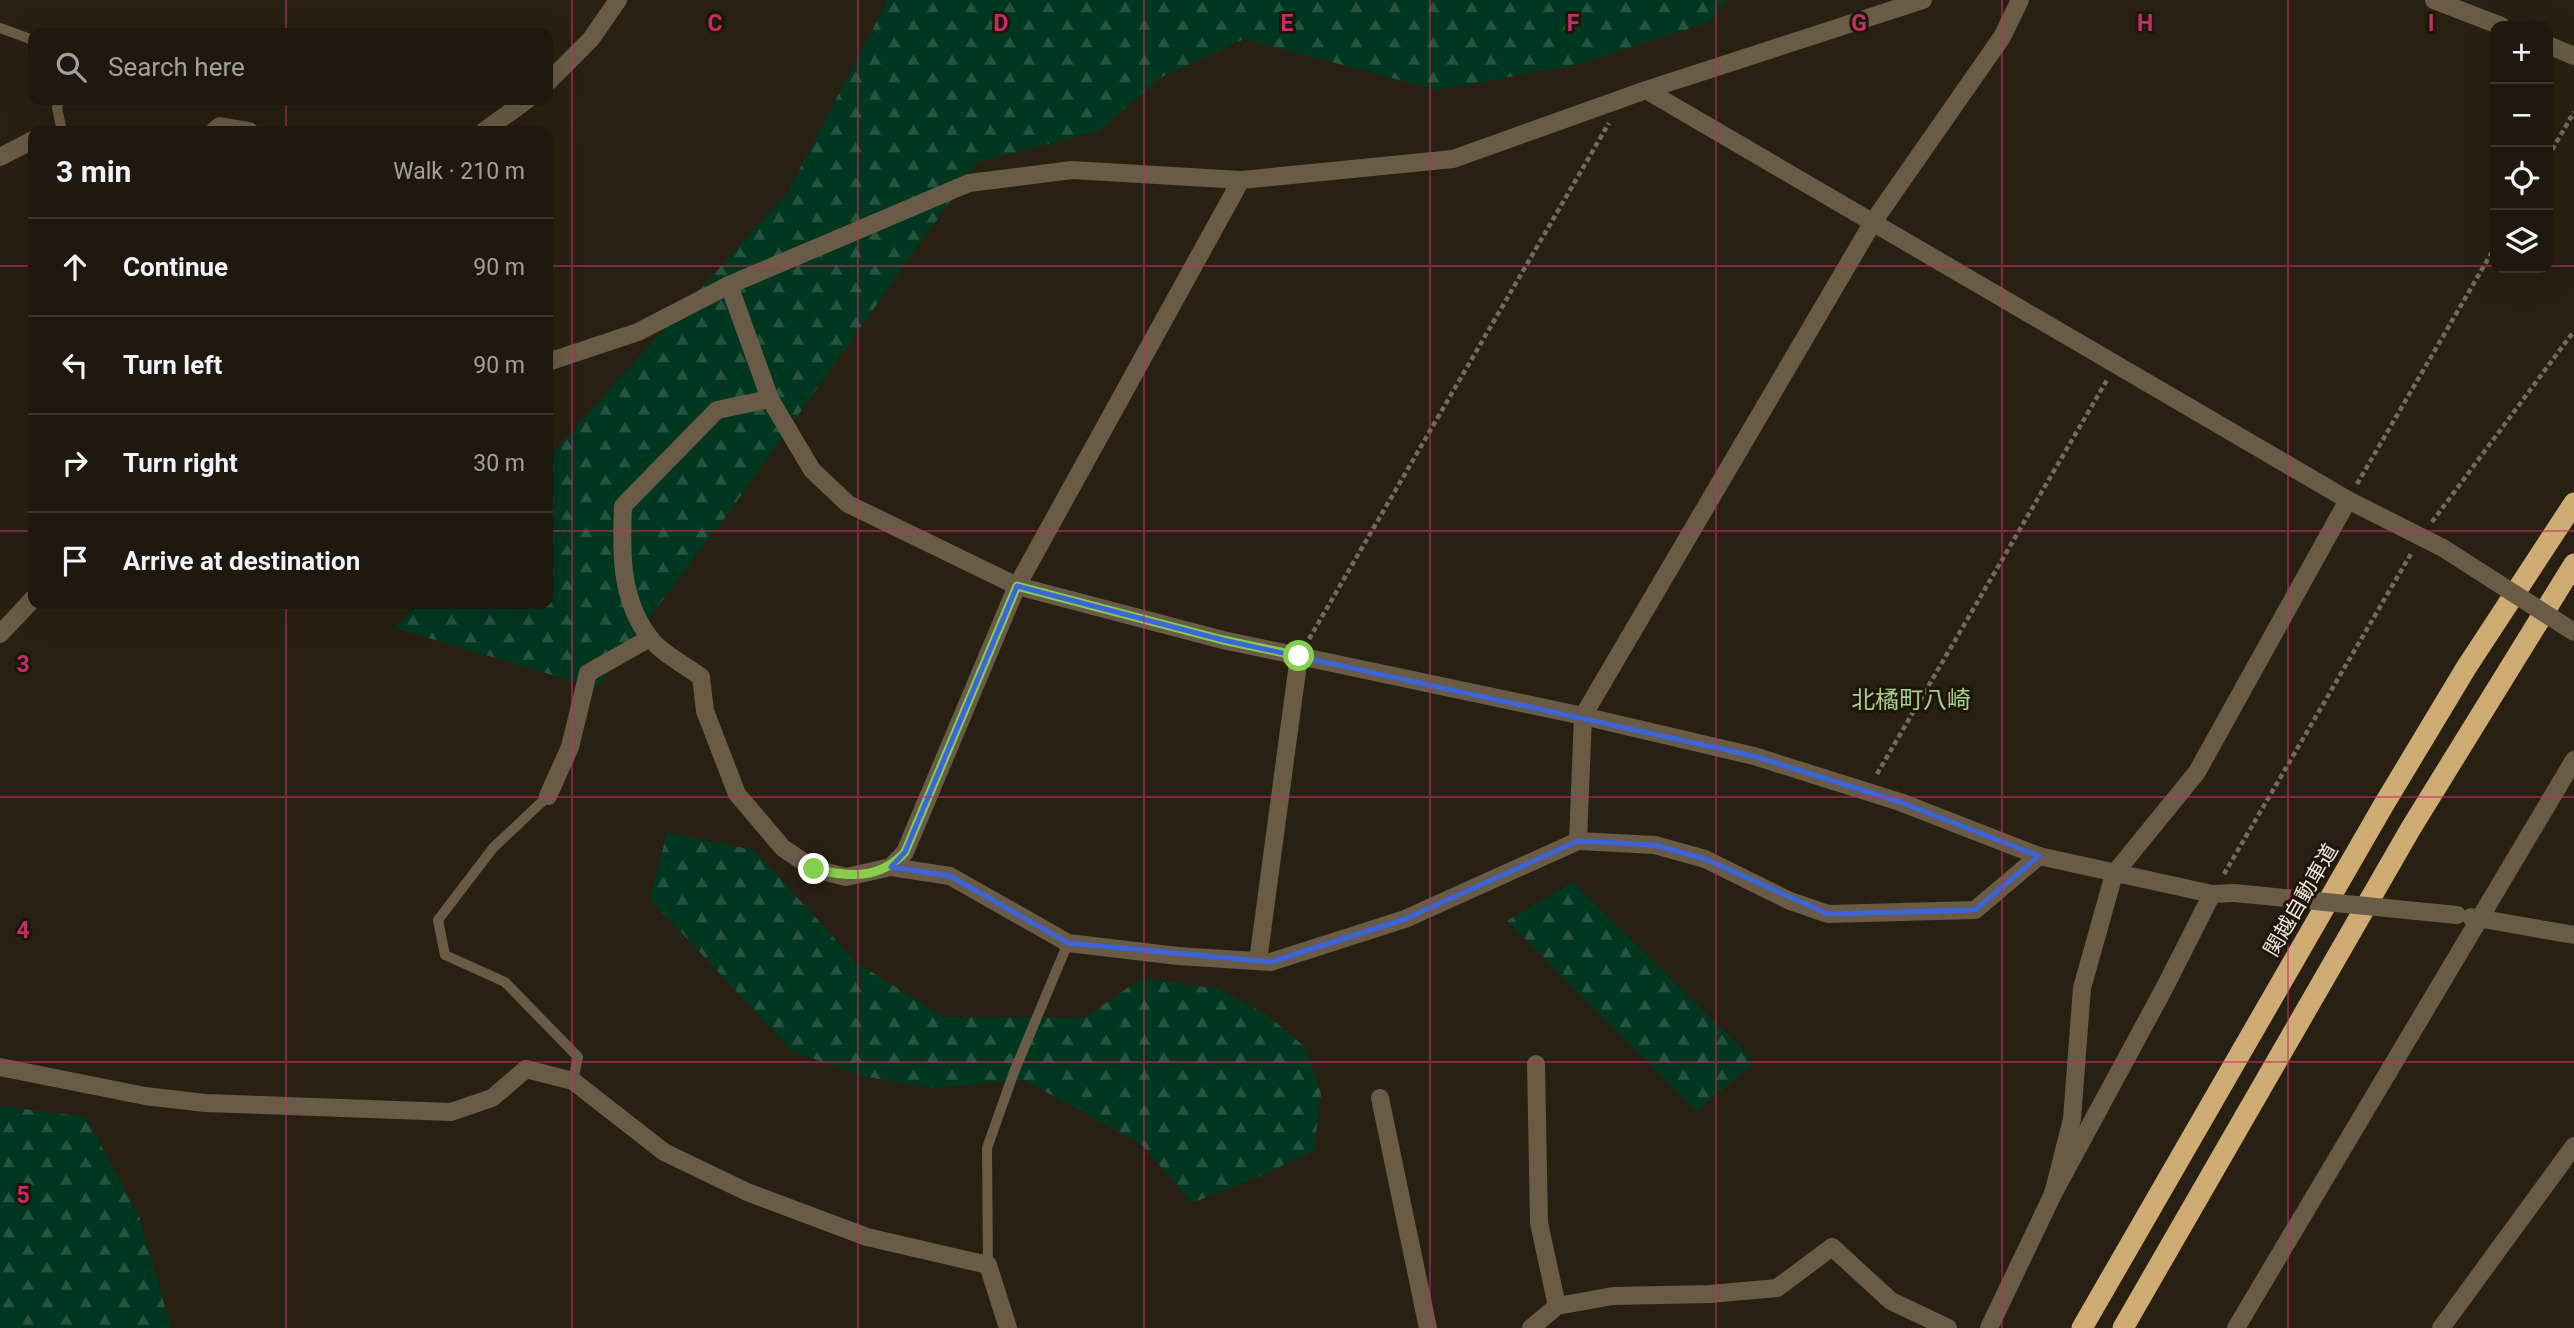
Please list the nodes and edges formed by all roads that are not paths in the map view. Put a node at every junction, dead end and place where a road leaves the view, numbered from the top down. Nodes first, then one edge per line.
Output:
1 (618, 0) edge
2 (1923, 0) edge
3 (2020, 0) edge
4 (2434, 0) edge
5 (2490, 22) edge
6 (0, 28) edge
7 (28, 38) edge
8 (2553, 47) edge
9 (2574, 56) edge
10 (553, 77) edge
11 (1646, 90) junction
12 (58, 105) edge
13 (520, 105) edge
14 (61, 126) edge
15 (491, 126) edge
16 (28, 143) edge
17 (0, 157) edge
18 (1241, 180) junction
19 (1873, 222) junction
20 (729, 285) junction
21 (553, 360) edge
22 (770, 400) junction
23 (2348, 500) junction
24 (2574, 503) edge
25 (2574, 564) edge
26 (1017, 586) junction
27 (28, 604) edge
28 (2574, 632) edge
29 (0, 634) edge
30 (650, 638) junction
31 (1299, 656) junction
32 (1583, 716) junction
33 (2574, 761) edge
34 (548, 796) joint
35 (1578, 841) junction
36 (2039, 856) junction
37 (891, 867) junction
38 (2114, 874) junction
39 (2212, 894) junction
40 (2479, 918) junction
41 (2574, 935) edge
42 (1068, 943) junction
43 (1258, 961) junction
44 (1536, 1064) dead end
45 (0, 1067) edge
46 (573, 1081) junction
47 (1380, 1098) dead end
48 (2574, 1146) edge
49 (2053, 1194) junction
50 (988, 1265) junction
51 (1557, 1306) junction
52 (1008, 1328) edge
53 (1428, 1328) edge
54 (1531, 1328) edge
55 (1948, 1328) edge
56 (1989, 1328) edge
57 (2082, 1328) edge
58 (2123, 1328) edge
59 (2236, 1328) edge
60 (2441, 1328) edge

1 - 10 street
2 - 11 street
3 - 19 street
4 - 5 street
6 - 7 lane
8 - 9 street
11 - 18 street
11 - 19 street
12 - 14 lane
13 - 15 street
16 - 17 street
18 - 20 street
18 - 26 street
19 - 23 street
19 - 32 street
20 - 21 street
20 - 22 street
22 - 26 street
22 - 30 street
23 - 28 street, bridge
23 - 38 street
24 - 57 highway, 関越自動車道
25 - 58 highway
26 - 31 street
26 - 37 street
27 - 29 street
30 - 34 street
30 - 37 street
31 - 32 street
31 - 43 street
32 - 35 street
32 - 36 street
33 - 40 street
34 - 46 lane
35 - 36 street
35 - 43 street
36 - 38 street
37 - 42 street
38 - 39 street
38 - 49 street
39 - 40 street, bridge
39 - 49 street
40 - 41 street
40 - 59 street
42 - 43 street
42 - 50 lane
44 - 51 street
45 - 46 street
46 - 50 street
47 - 53 street
48 - 60 street
49 - 56 street
50 - 52 street
51 - 54 street
51 - 55 street

